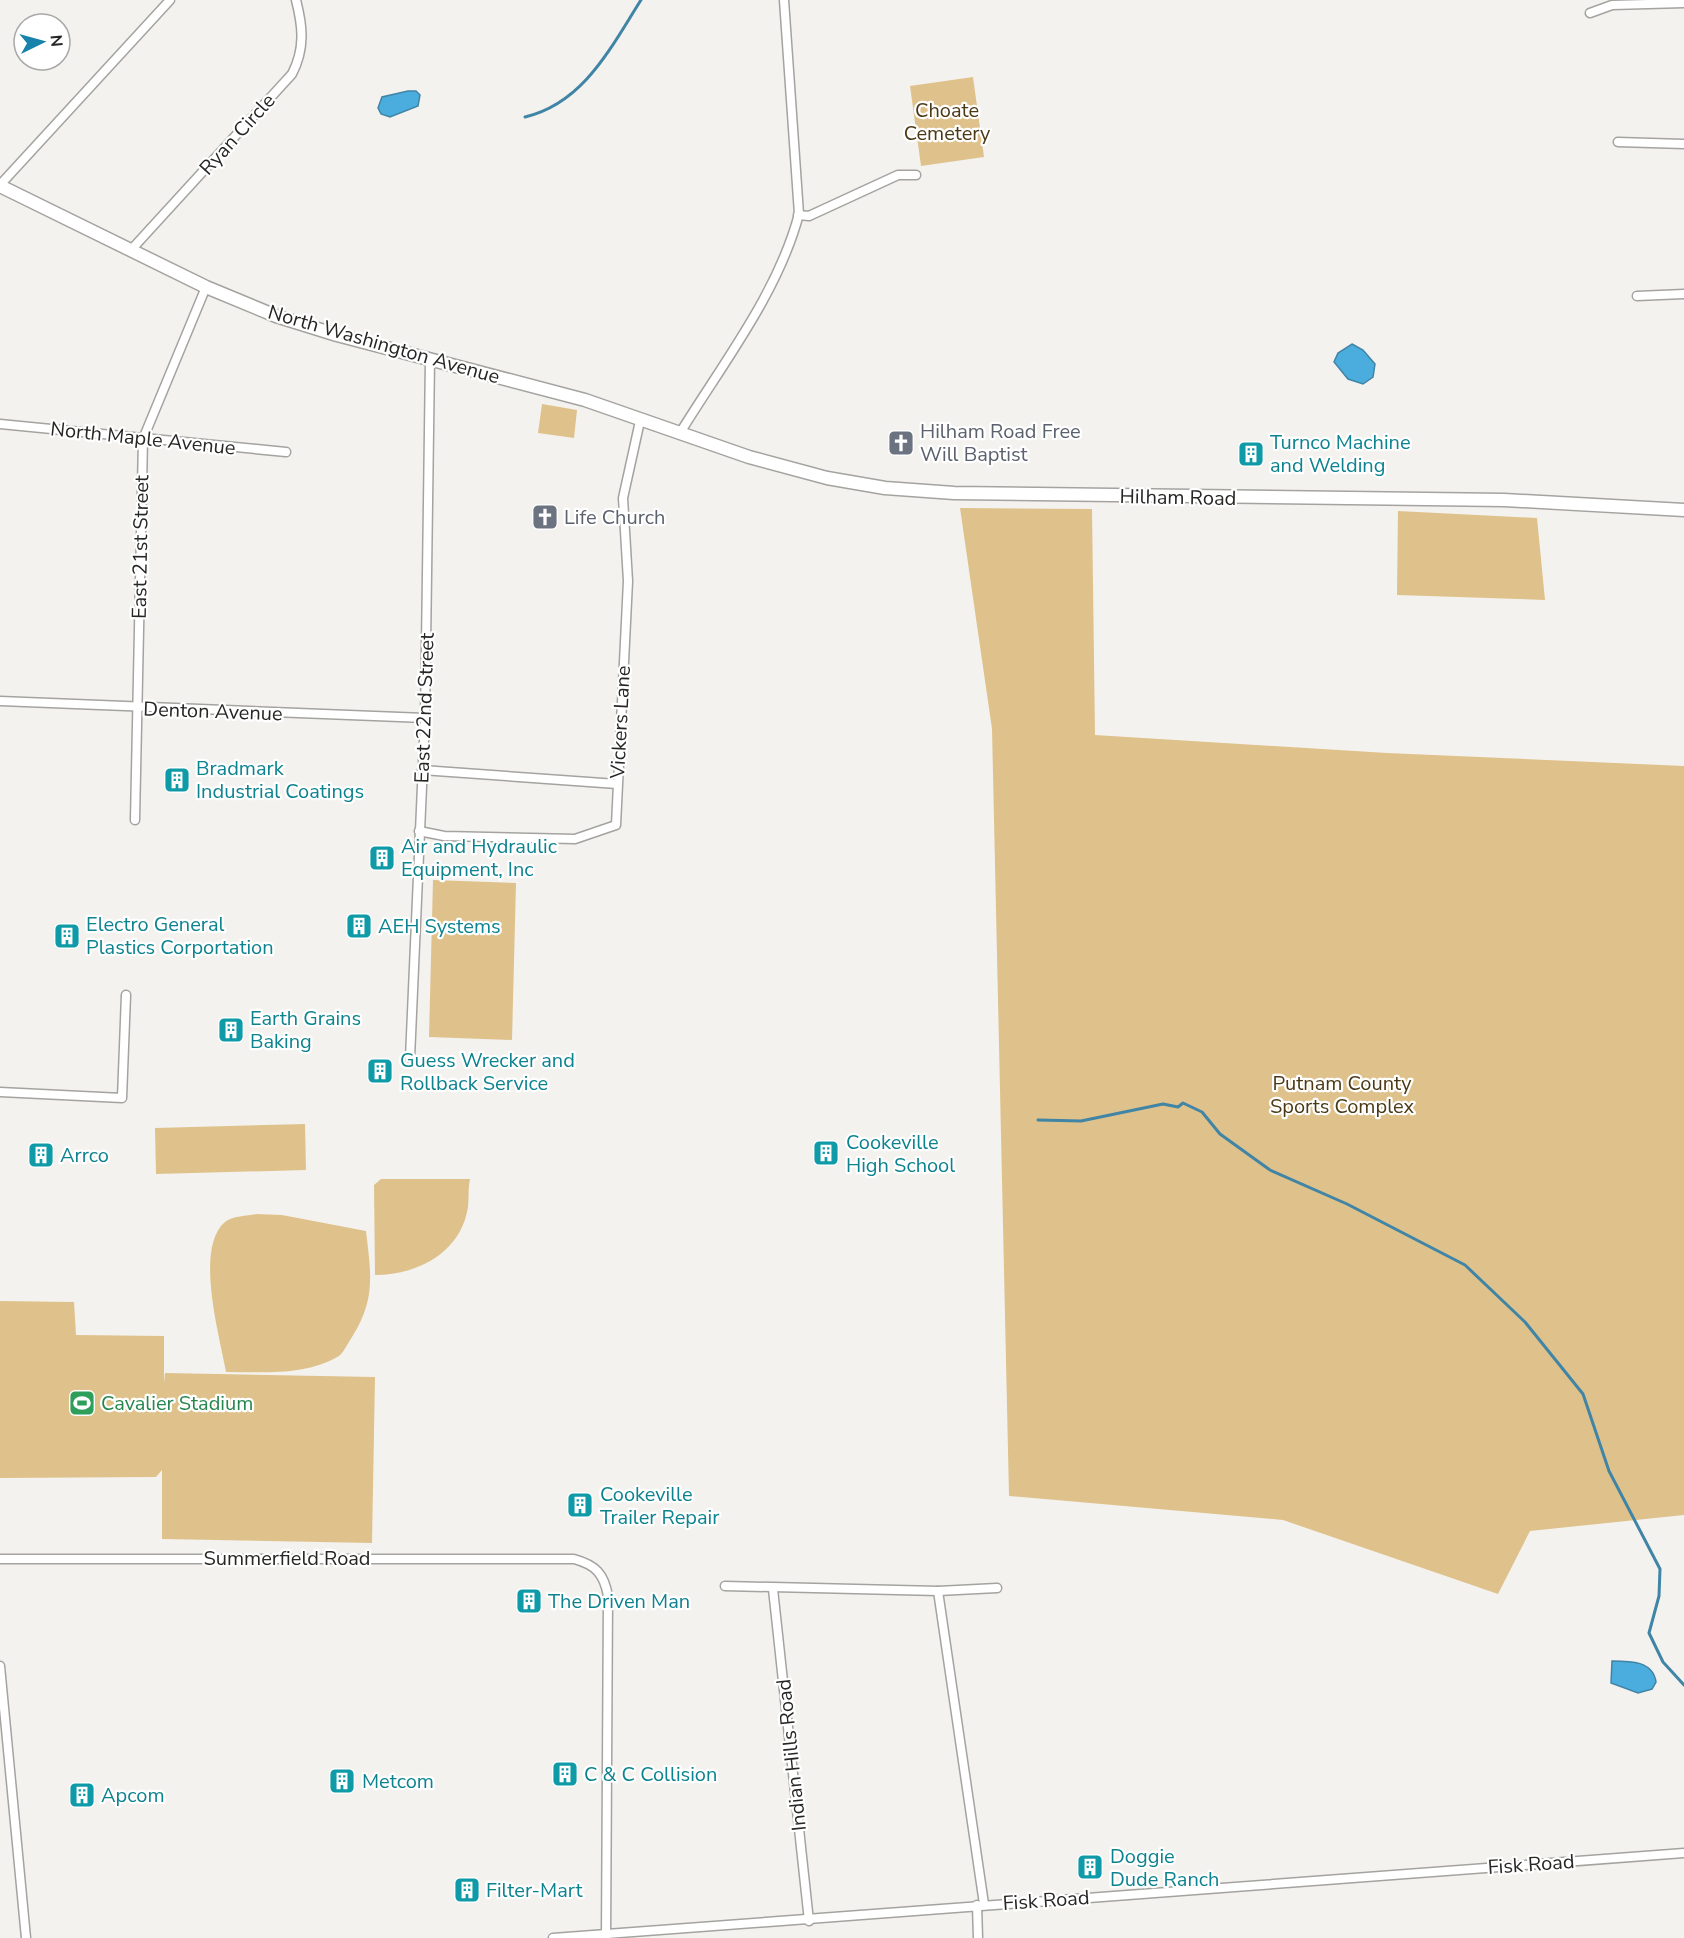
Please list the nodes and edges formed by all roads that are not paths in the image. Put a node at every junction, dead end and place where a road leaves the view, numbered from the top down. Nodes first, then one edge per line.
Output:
1 (170, 0) edge
2 (296, 0) edge
3 (784, 0) edge
4 (1684, 3) edge
5 (1590, 13) dead end
6 (1618, 142) dead end
7 (1684, 144) edge
8 (916, 175) dead end
9 (0, 186) edge
10 (798, 215) junction
11 (131, 250) junction
12 (206, 287) junction
13 (1684, 294) edge
14 (1637, 296) dead end
15 (430, 359) junction
16 (640, 421) junction
17 (0, 424) edge
18 (680, 433) junction
19 (143, 439) junction
20 (286, 452) dead end
21 (1684, 510) edge
22 (0, 701) edge
23 (137, 708) junction
24 (425, 718) junction
25 (422, 770) junction
26 (617, 784) junction
27 (135, 820) dead end
28 (419, 831) junction
29 (126, 995) dead end
30 (410, 1058) dead end
31 (0, 1092) edge
32 (0, 1559) edge
33 (725, 1586) dead end
34 (997, 1588) dead end
35 (773, 1589) junction
36 (938, 1591) junction
37 (0, 1666) edge
38 (1684, 1852) edge
39 (980, 1905) junction
40 (808, 1921) junction
41 (606, 1936) edge
42 (26, 1938) edge
43 (553, 1938) edge
44 (978, 1938) edge

1 - 9 street
2 - 11 street, Ryan Circle
3 - 10 street
4 - 5 street
6 - 7 street
8 - 10 street
9 - 11 main road, North Washington Avenue
10 - 18 street
11 - 12 main road, North Washington Avenue
12 - 15 main road, North Washington Avenue
12 - 19 street, East 21st Street
13 - 14 street
15 - 16 main road, North Washington Avenue
15 - 24 street, East 22nd Street
16 - 18 main road, North Washington Avenue
16 - 26 street, Vickers Lane
17 - 19 street, North Maple Avenue
18 - 21 main road, Hilham Road
19 - 20 street, North Maple Avenue
19 - 23 street, East 21st Street
22 - 23 street, Denton Avenue
23 - 24 street, Denton Avenue
23 - 27 street, East 21st Street
24 - 25 street, East 22nd Street
25 - 26 street
25 - 28 street, East 22nd Street
26 - 28 street, Vickers Lane
28 - 30 street, East 22nd Street
29 - 31 street
32 - 41 street, Summerfield Road
33 - 35 street
34 - 36 street
35 - 36 street
35 - 40 street, Indian Hills Road
36 - 39 street
37 - 42 street
38 - 39 street, Fisk Road
39 - 40 street, Fisk Road
39 - 44 street
40 - 41 street, Fisk Road
41 - 43 street, Fisk Road

